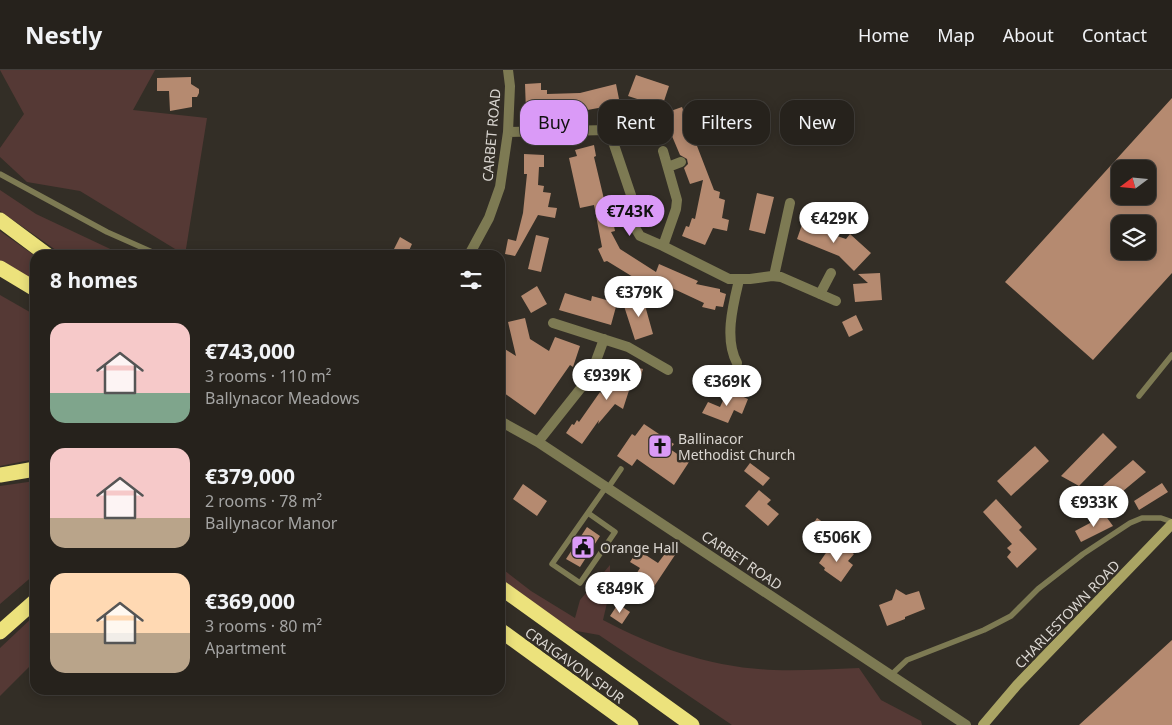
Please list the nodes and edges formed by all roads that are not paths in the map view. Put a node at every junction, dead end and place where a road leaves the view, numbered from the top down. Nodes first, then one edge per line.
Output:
1 (508, 70) edge
2 (598, 130) edge
3 (508, 132) junction
4 (614, 145) edge
5 (663, 151) dead end
6 (681, 162) dead end
7 (668, 167) junction
8 (0, 174) edge
9 (790, 203) dead end
10 (0, 220) edge
11 (663, 246) junction
12 (41, 250) edge
13 (147, 250) edge
14 (471, 250) edge
15 (0, 268) edge
16 (831, 273) dead end
17 (774, 276) junction
18 (739, 280) junction
19 (30, 286) edge
20 (820, 294) junction
21 (836, 301) dead end
22 (553, 323) dead end
23 (604, 339) junction
24 (1172, 355) edge
25 (737, 363) dead end
26 (668, 370) dead end
27 (1139, 396) dead end
28 (505, 424) edge
29 (538, 442) junction
30 (621, 468) dead end
31 (30, 470) edge
32 (0, 475) edge
33 (607, 487) junction
34 (588, 513) junction
35 (1172, 523) edge
36 (505, 591) edge
37 (30, 605) edge
38 (0, 632) edge
39 (505, 634) edge
40 (891, 676) junction
41 (631, 725) edge
42 (692, 725) edge
43 (966, 725) edge
44 (983, 725) edge

1 - 3 street, CARBET ROAD
2 - 3 street
3 - 14 street, CARBET ROAD
4 - 11 street
5 - 7 street
6 - 7 street
7 - 11 street
8 - 13 lane
9 - 17 street
10 - 12 highway
11 - 18 street
15 - 19 highway
16 - 20 street
17 - 18 street
17 - 20 street
18 - 25 street
20 - 21 street
22 - 23 street
23 - 26 street
23 - 29 street
24 - 27 lane
28 - 29 street, CARBET ROAD
29 - 33 street, CARBET ROAD
30 - 33 lane
31 - 32 highway
33 - 34 lane
33 - 40 street, CARBET ROAD
34 - 34 lane
35 - 40 lane
35 - 44 main road, CHARLESTOWN ROAD
36 - 42 highway, CRAIGAVON SPUR
37 - 38 highway
39 - 41 highway, CRAIGAVON SPUR
40 - 43 street, CARBET ROAD

